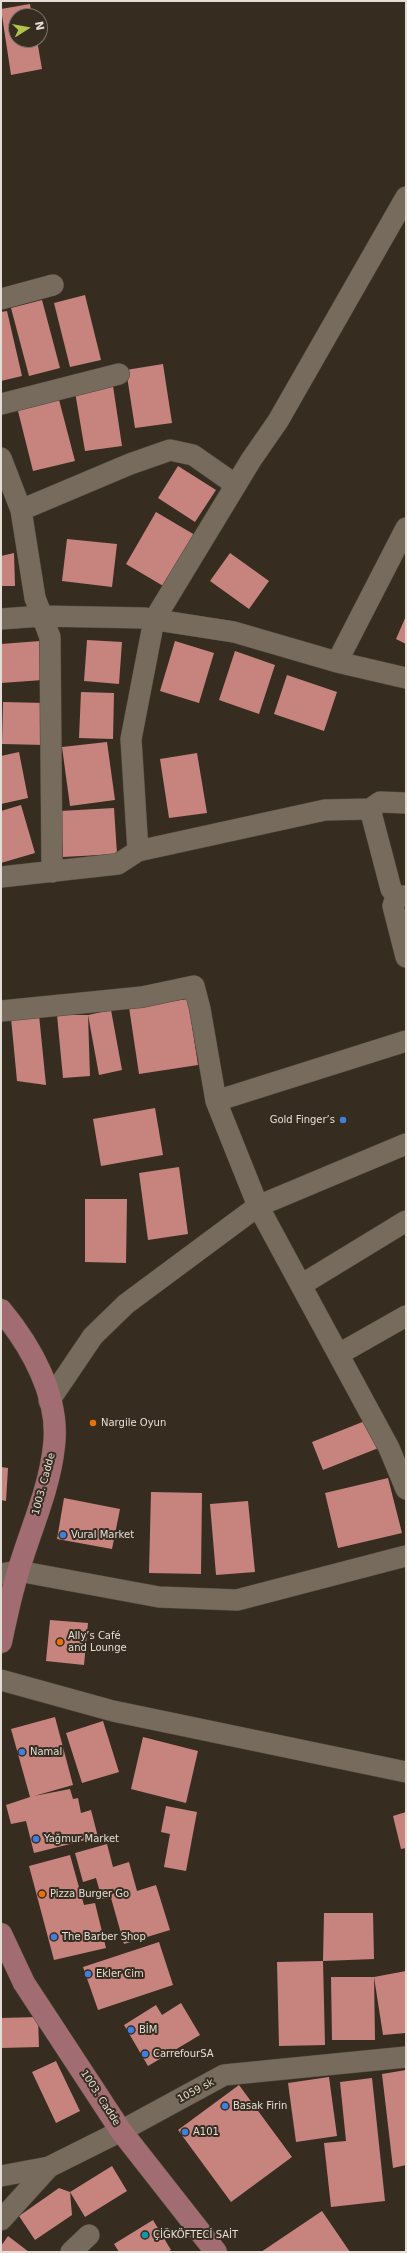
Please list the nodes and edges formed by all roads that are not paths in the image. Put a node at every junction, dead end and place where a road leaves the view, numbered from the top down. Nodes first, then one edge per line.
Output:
1 (406, 197) edge
2 (53, 285) dead end
3 (1, 299) edge
4 (119, 374) dead end
5 (1, 404) edge
6 (1, 458) edge
7 (236, 485) junction
8 (21, 510) junction
9 (406, 528) edge
10 (42, 616) junction
11 (1, 619) edge
12 (154, 620) junction
13 (337, 662) junction
14 (406, 678) edge
15 (406, 803) edge
16 (370, 808) junction
17 (138, 851) junction
18 (52, 872) junction
19 (1, 877) edge
20 (401, 896) edge
21 (406, 957) edge
22 (1, 1011) edge
23 (406, 1041) edge
24 (216, 1101) junction
25 (406, 1144) edge
26 (258, 1206) junction
27 (406, 1221) edge
28 (301, 1285) junction
29 (1, 1310) edge
30 (406, 1316) edge
31 (339, 1354) junction
32 (49, 1401) junction
33 (406, 1490) edge
34 (406, 1556) edge
35 (10, 1572) edge
36 (1, 1642) edge
37 (1, 1680) edge
38 (406, 1772) edge
39 (1, 1934) edge
40 (406, 2056) edge
41 (121, 2131) junction
42 (49, 2167) junction
43 (1, 2176) edge
44 (1, 2220) edge
45 (89, 2235) dead end
46 (210, 2250) edge
47 (71, 2252) edge

1 - 7 street
2 - 3 street
4 - 5 street
6 - 8 street
7 - 8 street
7 - 12 street
8 - 10 street
9 - 13 street
10 - 11 street
10 - 12 street
10 - 18 street
12 - 13 street
12 - 17 street
13 - 14 street
15 - 16 street
16 - 17 street
16 - 20 street
17 - 18 street
18 - 19 street
20 - 21 street
22 - 24 street
23 - 24 street
24 - 26 street
25 - 26 street
26 - 28 street
26 - 32 street
27 - 28 street
28 - 31 street
29 - 32 main road, 1003. Cadde
30 - 31 street
31 - 33 street
32 - 35 main road, 1003. Cadde
34 - 35 street
35 - 36 main road, 1003. Cadde
37 - 38 street
39 - 41 main road, 1003. Cadde
40 - 41 street, 1059 sk
41 - 42 street, 1059 sk
41 - 46 main road, 1003. Cadde
42 - 43 street, 1059 sk
42 - 44 street
45 - 47 street

